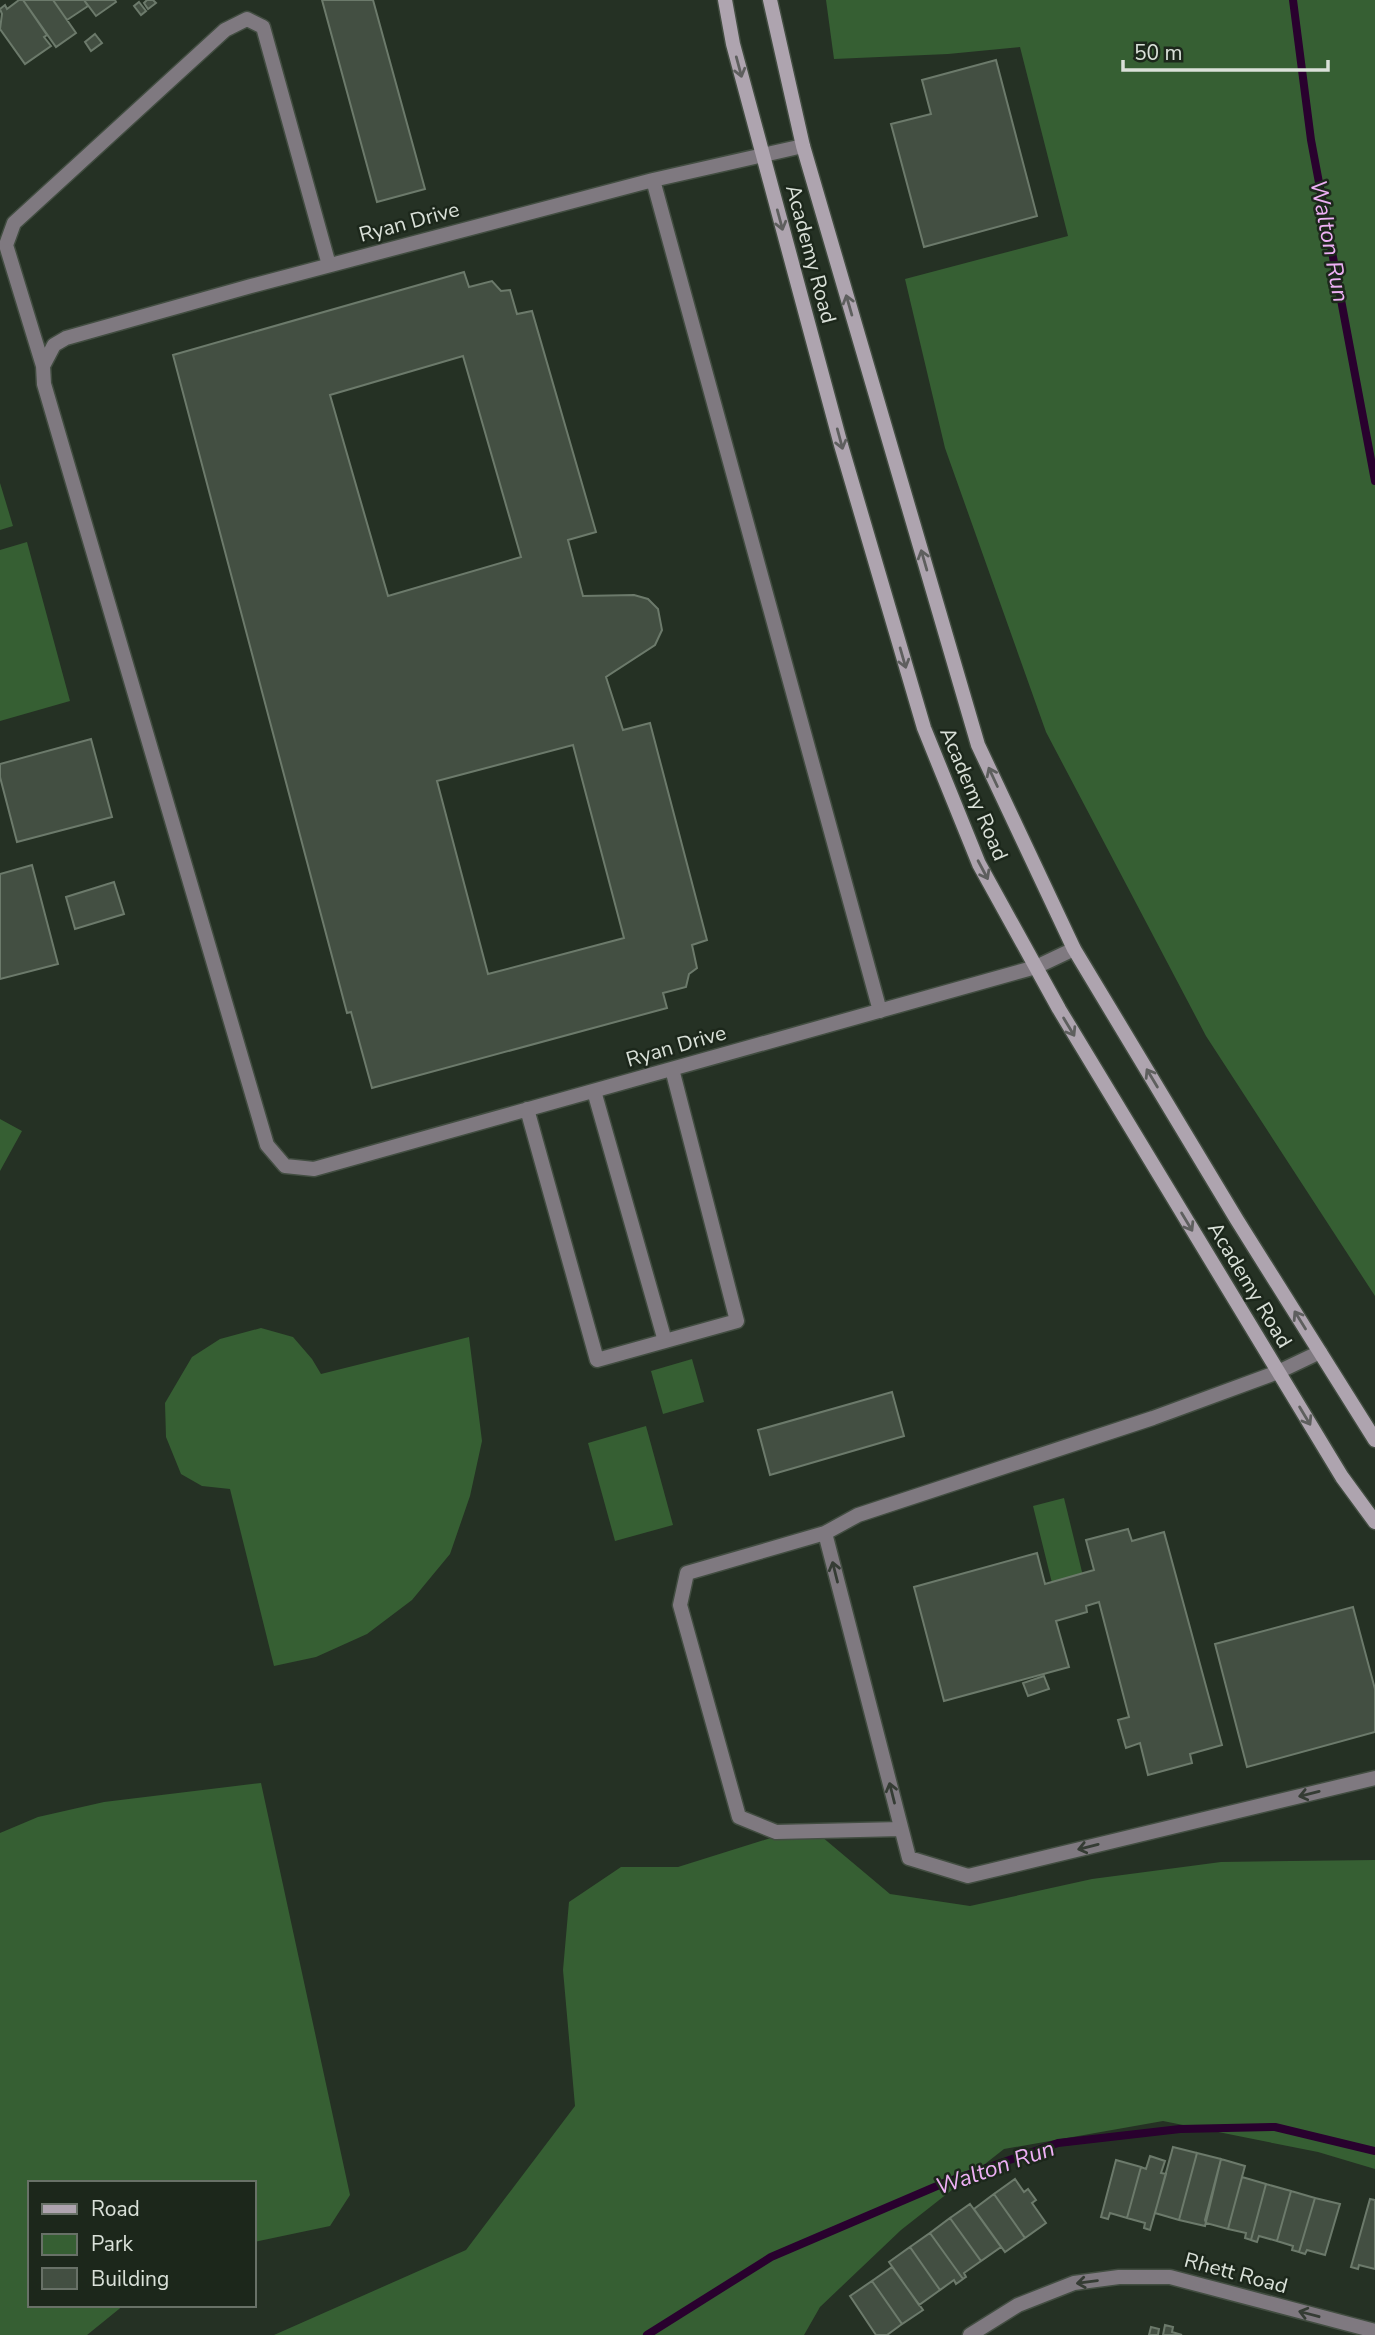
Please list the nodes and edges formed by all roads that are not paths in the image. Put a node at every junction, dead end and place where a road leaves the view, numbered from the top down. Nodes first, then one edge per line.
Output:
1 (725, 0) edge
2 (770, 0) edge
3 (803, 146) junction
4 (762, 154) junction
5 (653, 180) junction
6 (328, 265) junction
7 (43, 366) junction
8 (1074, 949) junction
9 (1036, 967) junction
10 (880, 1011) junction
11 (672, 1069) junction
12 (594, 1091) junction
13 (527, 1110) junction
14 (665, 1341) junction
15 (1320, 1352) junction
16 (1278, 1372) junction
17 (1375, 1440) edge
18 (1375, 1522) edge
19 (825, 1533) junction
20 (1375, 1778) edge
21 (901, 1829) junction
22 (1375, 2331) edge
23 (970, 2335) edge

1 -> 4 main road, Academy Road
2 - 3 main road, Academy Road
3 - 4 street, Ryan Drive
8 -> 3 main road, Academy Road
4 - 5 street, Ryan Drive
4 -> 9 main road, Academy Road
5 - 6 street, Ryan Drive
5 - 10 street
6 - 7 street, Ryan Drive
6 - 7 street
7 - 13 street, Ryan Drive
8 - 9 street, Ryan Drive
15 -> 8 main road, Academy Road
9 - 10 street, Ryan Drive
9 -> 16 main road, Academy Road
10 - 11 street, Ryan Drive
11 - 12 street, Ryan Drive
11 - 14 street
12 - 13 street, Ryan Drive
12 - 14 street
13 - 14 street
15 - 16 street
15 - 17 main road, Academy Road
16 -> 18 main road, Academy Road
16 - 19 street
21 -> 19 street
19 - 21 street
20 -> 21 street
22 -> 23 street, Rhett Road

